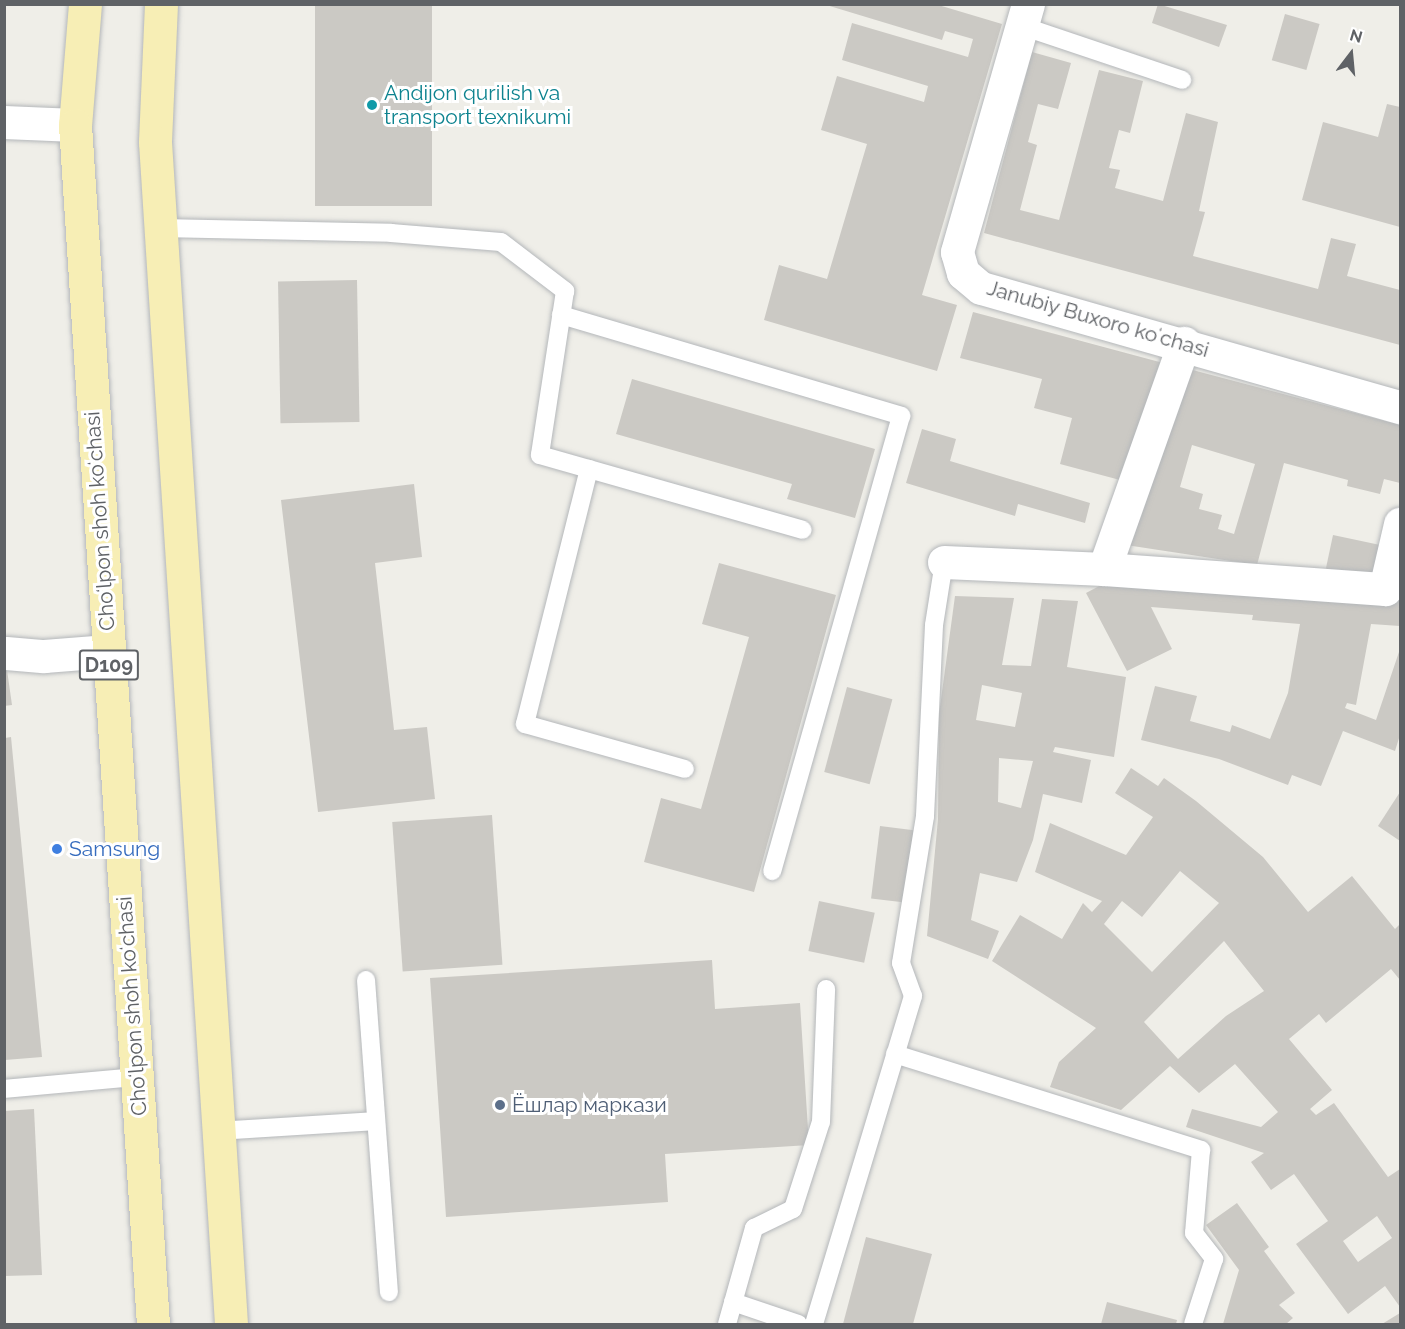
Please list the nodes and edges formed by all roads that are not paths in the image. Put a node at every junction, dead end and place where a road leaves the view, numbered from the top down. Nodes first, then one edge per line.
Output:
1 (85, 4) edge
2 (161, 4) edge
3 (1025, 15) edge
4 (1182, 80) dead end
5 (4, 122) edge
6 (75, 125) junction
7 (160, 228) junction
8 (561, 315) junction
9 (1184, 343) junction
10 (1401, 407) edge
11 (589, 469) junction
12 (1401, 524) edge
13 (803, 530) dead end
14 (944, 562) joint
15 (1104, 569) junction
16 (108, 651) junction
17 (6, 653) dead end
18 (685, 769) dead end
19 (772, 871) dead end
20 (366, 980) dead end
21 (826, 989) dead end
22 (895, 1054) junction
23 (136, 1077) junction
24 (4, 1089) edge
25 (376, 1121) junction
26 (218, 1131) junction
27 (389, 1292) dead end
28 (733, 1302) junction
29 (153, 1324) edge
30 (231, 1324) edge
31 (727, 1324) edge
32 (798, 1324) edge
33 (814, 1324) edge
34 (1193, 1324) edge

1 - 6 main road, Choʻlpon shoh koʻchasi / D109
2 - 7 main road
3 - 4 lane
3 - 9 street, Janubiy Buxoro koʻchasi
5 - 6 street
6 - 16 main road, Choʻlpon shoh koʻchasi / D109
7 - 8 lane
7 - 26 main road
8 - 11 lane
8 - 19 lane
9 - 10 street, Janubiy Buxoro koʻchasi
9 - 15 street
11 - 13 lane
11 - 18 lane
12 - 15 street
14 - 15 street
14 - 22 lane
16 - 17 street
16 - 23 main road, Choʻlpon shoh koʻchasi / D109
20 - 25 lane
21 - 28 lane
22 - 33 lane
22 - 34 lane
23 - 24 lane
23 - 29 main road, Choʻlpon shoh koʻchasi / D109
25 - 26 lane
25 - 27 lane
26 - 30 main road
28 - 31 lane
28 - 32 lane

